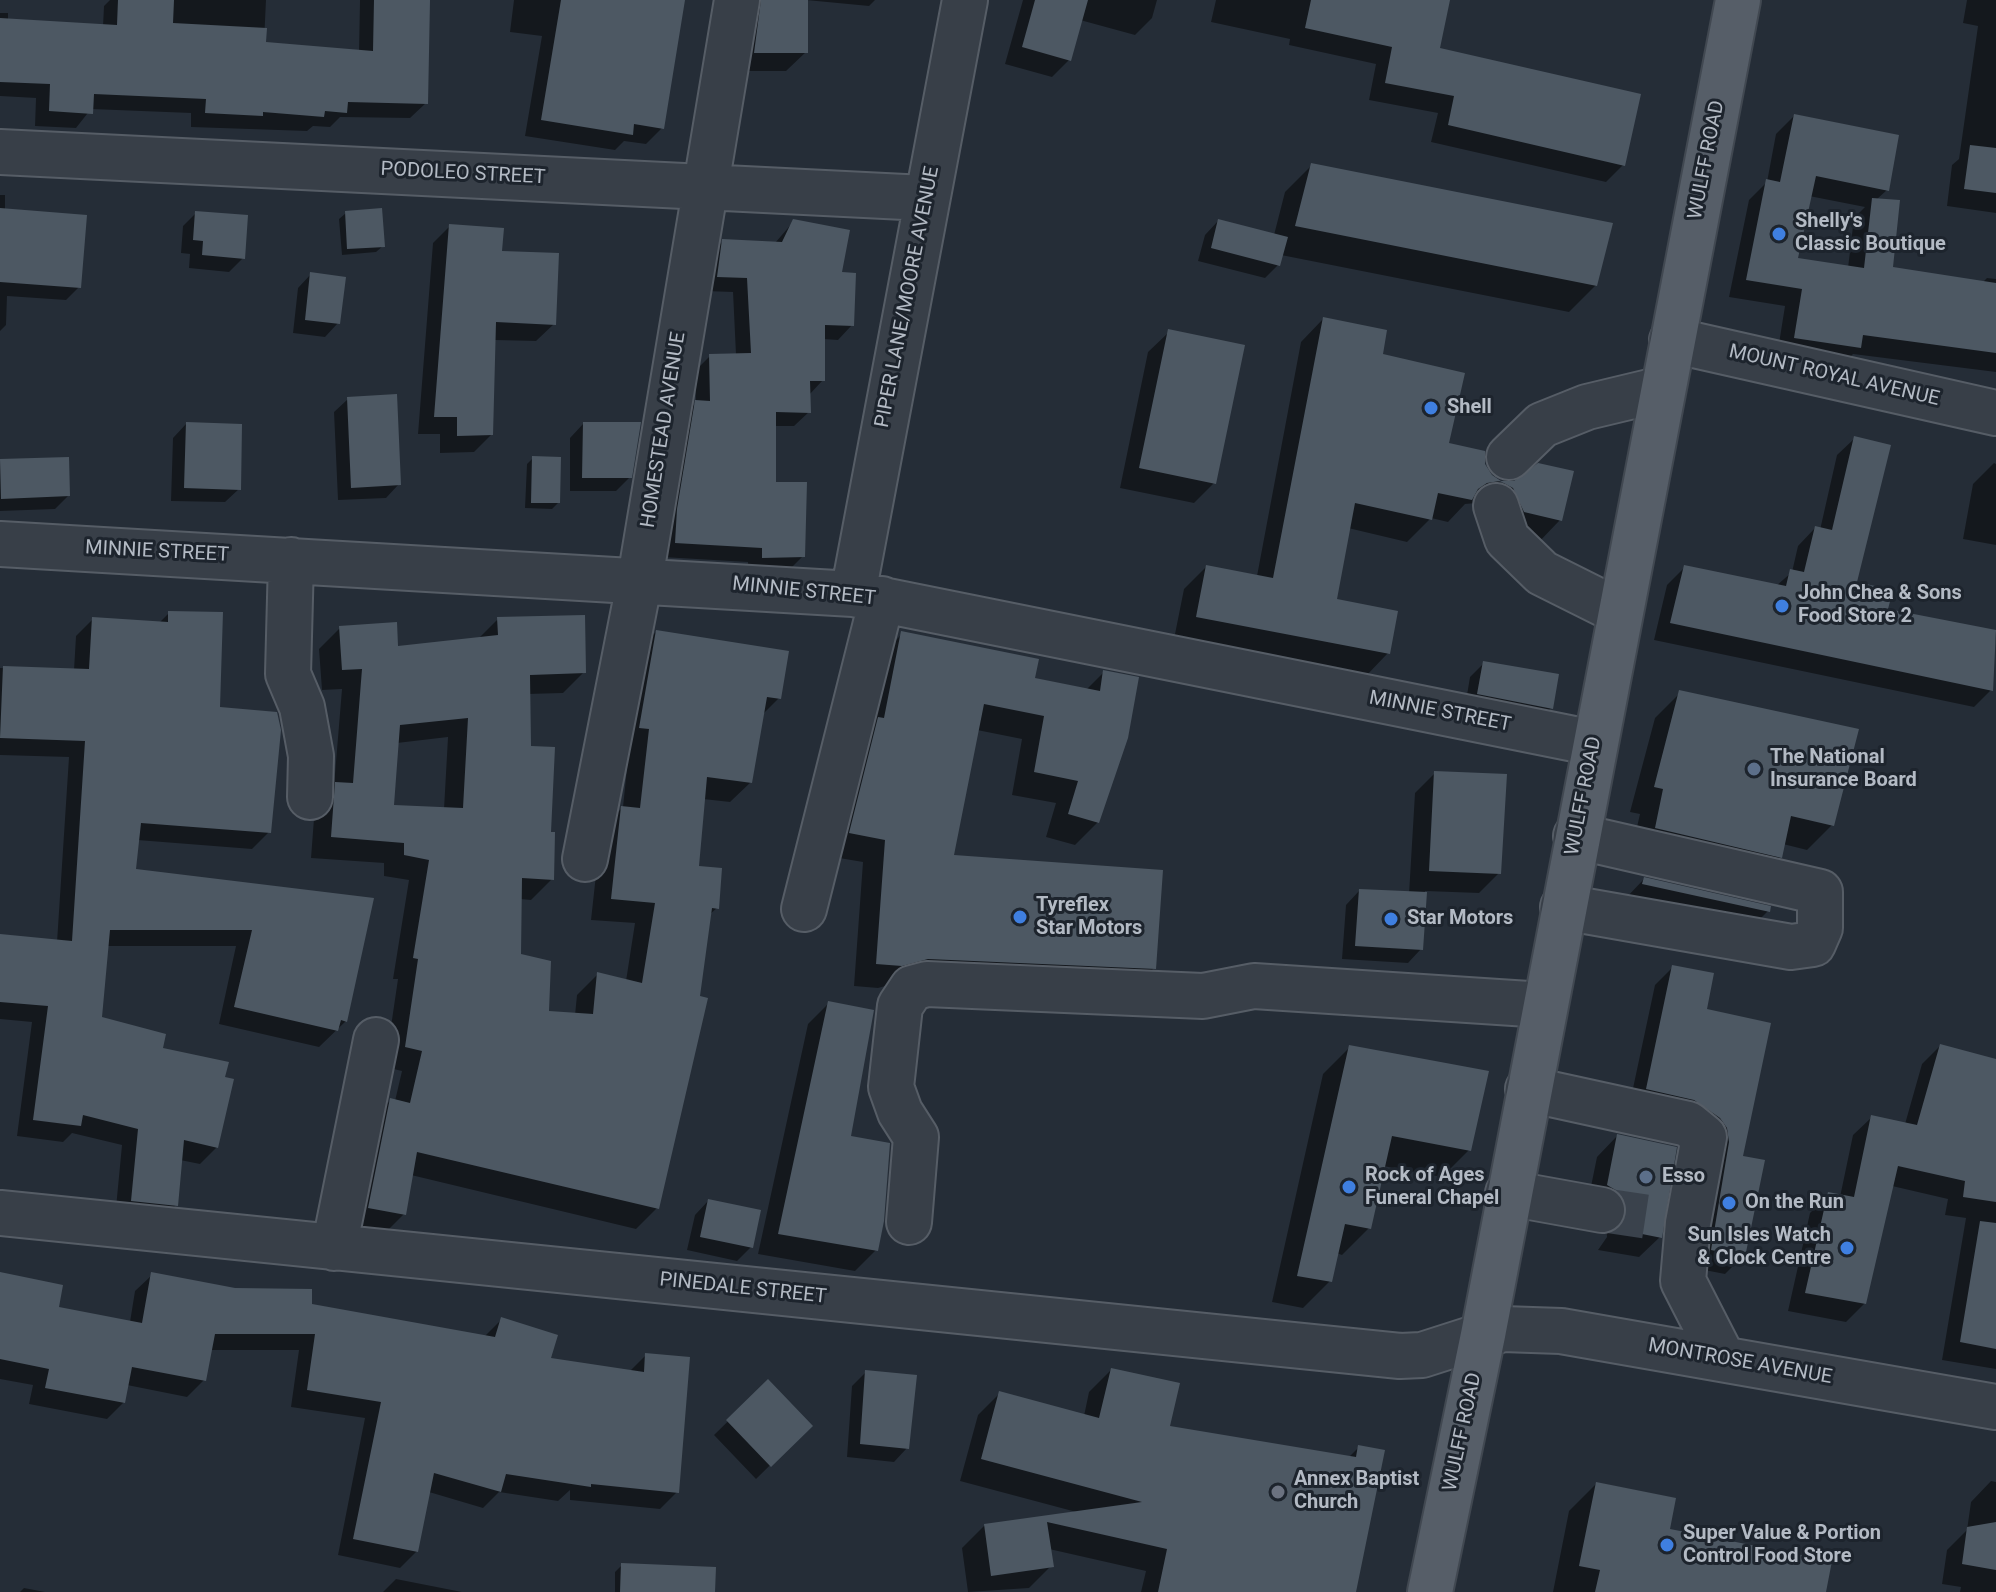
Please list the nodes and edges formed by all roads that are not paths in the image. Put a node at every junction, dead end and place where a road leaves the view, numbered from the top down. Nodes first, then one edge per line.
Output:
1 (737, 0) edge
2 (965, 0) edge
3 (1738, 0) edge
4 (0, 152) edge
5 (705, 186) junction
6 (925, 198) junction
7 (1672, 340) junction
8 (1662, 389) junction
9 (1996, 413) edge
10 (1509, 457) dead end
11 (1496, 506) dead end
12 (0, 544) edge
13 (291, 560) junction
14 (640, 579) junction
15 (868, 597) junction
16 (1620, 612) junction
17 (1594, 743) junction
18 (310, 797) dead end
19 (1576, 836) junction
20 (585, 859) dead end
21 (1563, 907) junction
22 (804, 909) dead end
23 (1544, 1005) junction
24 (376, 1040) dead end
25 (1528, 1089) junction
26 (1508, 1193) junction
27 (1602, 1210) tunnel mouth
28 (0, 1213) edge
29 (909, 1222) dead end
30 (334, 1248) junction
31 (1483, 1335) junction
32 (1723, 1359) junction
33 (1996, 1407) edge
34 (1430, 1592) edge

1 - 5 street, HOMESTEAD AVENUE
2 - 6 street, PIPER LANE/MOORE AVENUE
3 - 7 main road, WULFF ROAD
4 - 5 street, PODOLEO STREET
5 - 6 street, PODOLEO STREET
5 - 14 street, HOMESTEAD AVENUE
6 - 15 street, PIPER LANE/MOORE AVENUE
7 - 8 main road, WULFF ROAD
7 - 9 street, MOUNT ROYAL AVENUE
8 - 10 street
8 - 16 main road, WULFF ROAD
11 - 16 street
12 - 13 street, MINNIE STREET
13 - 14 street, MINNIE STREET
13 - 18 street
14 - 15 street, MINNIE STREET
14 - 20 street, HOMESTEAD AVENUE
15 - 17 street, MINNIE STREET
15 - 22 street, PIPER LANE/MOORE AVENUE
16 - 17 main road, WULFF ROAD
17 - 19 main road, WULFF ROAD
19 - 21 main road, WULFF ROAD
19 - 21 street
21 - 23 main road, WULFF ROAD
23 - 25 main road, WULFF ROAD
23 - 29 street
24 - 30 street
25 - 26 main road, WULFF ROAD
25 - 32 street
26 - 27 street
26 - 31 main road, WULFF ROAD
28 - 30 street, PINEDALE STREET
30 - 31 street, PINEDALE STREET
31 - 32 street, MONTROSE AVENUE
31 - 34 main road, WULFF ROAD
32 - 33 street, MONTROSE AVENUE

